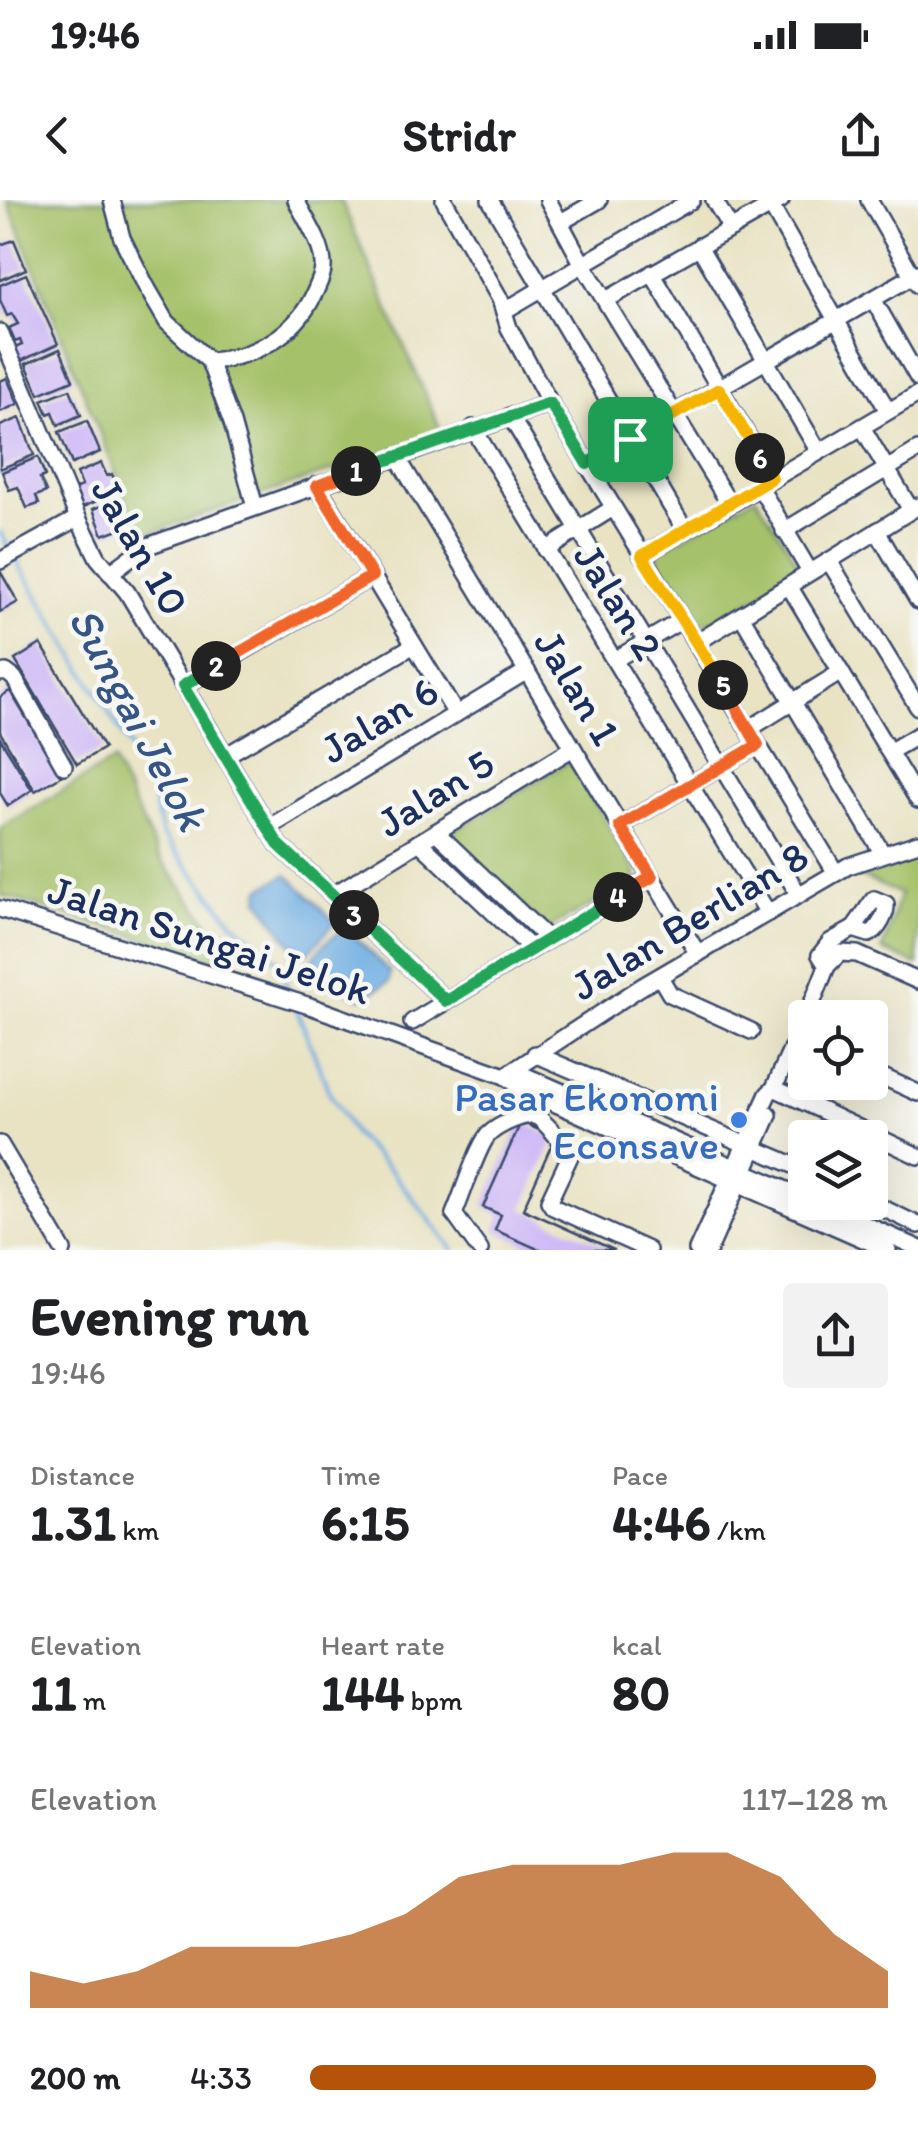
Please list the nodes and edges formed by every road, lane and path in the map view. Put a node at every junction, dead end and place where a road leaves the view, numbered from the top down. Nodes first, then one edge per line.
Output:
1 (112, 200) edge
2 (296, 200) edge
3 (444, 200) edge
4 (490, 200) edge
5 (548, 200) edge
6 (599, 200) edge
7 (692, 200) edge
8 (714, 200) edge
9 (869, 200) edge
10 (776, 203) edge
11 (560, 222) junction
12 (731, 228) junction
13 (700, 246) junction
14 (582, 263) junction
15 (652, 273) junction
16 (916, 278) edge
17 (540, 289) junction
18 (873, 299) junction
19 (606, 300) junction
20 (504, 311) junction
21 (837, 320) junction
22 (0, 332) edge
23 (209, 361) junction
24 (766, 362) junction
25 (918, 378) edge
26 (719, 389) junction
27 (918, 394) edge
28 (550, 403) junction
29 (888, 411) junction
30 (674, 415) junction
31 (510, 416) junction
32 (862, 427) junction
33 (473, 428) junction
34 (630, 439) junction
35 (918, 450) edge
36 (819, 452) junction
37 (397, 456) junction
38 (587, 464) junction
39 (886, 468) junction
40 (766, 482) junction
41 (317, 486) junction
42 (729, 503) junction
43 (255, 508) junction
44 (613, 508) junction
45 (915, 508) edge
46 (78, 518) junction
47 (580, 529) junction
48 (685, 530) junction
49 (784, 531) junction
50 (877, 532) junction
51 (546, 550) junction
52 (642, 556) junction
53 (0, 561) edge
54 (828, 561) junction
55 (810, 572) junction
56 (110, 573) junction
57 (372, 576) junction
58 (789, 586) junction
59 (918, 601) edge
60 (742, 615) junction
61 (682, 620) junction
62 (645, 640) junction
63 (696, 643) junction
64 (414, 645) junction
65 (616, 660) junction
66 (527, 671) junction
67 (841, 672) junction
68 (0, 673) edge
69 (183, 686) junction
70 (792, 703) junction
71 (918, 707) edge
72 (456, 714) junction
73 (749, 729) junction
74 (918, 735) edge
75 (758, 745) junction
76 (573, 748) junction
77 (888, 752) junction
78 (225, 756) junction
79 (64, 766) dead end
80 (722, 767) junction
81 (692, 786) junction
82 (918, 800) edge
83 (620, 826) junction
84 (268, 828) junction
85 (436, 832) junction
86 (418, 842) junction
87 (918, 843) edge
88 (883, 854) junction
89 (836, 874) junction
90 (652, 877) junction
91 (332, 895) junction
92 (799, 895) junction
93 (0, 909) edge
94 (768, 913) junction
95 (853, 929) dead end
96 (548, 940) junction
97 (532, 949) junction
98 (698, 954) junction
99 (828, 966) junction
100 (660, 977) junction
101 (918, 981) edge
102 (813, 1000) edge
103 (446, 1001) junction
104 (412, 1022) dead end
105 (751, 1031) dead end
106 (535, 1054) junction
107 (788, 1063) edge
108 (508, 1077) junction
109 (888, 1079) edge
110 (774, 1088) junction
111 (918, 1093) edge
112 (0, 1144) edge
113 (748, 1148) junction
114 (918, 1156) edge
115 (788, 1163) edge
116 (711, 1166) junction
117 (742, 1179) junction
118 (788, 1193) edge
119 (720, 1209) junction
120 (888, 1210) edge
121 (855, 1220) edge
122 (918, 1224) edge
123 (706, 1244) edge
124 (916, 1247) edge
125 (63, 1250) edge
126 (480, 1250) edge
127 (648, 1250) edge
128 (888, 1250) edge

1 - 23 street
2 - 23 street
3 - 20 street
4 - 17 street
5 - 11 street
6 - 11 street
7 - 14 street
8 - 12 street
9 - 16 street
10 - 12 street
10 - 21 street
11 - 14 street
12 - 13 street
13 - 15 street
13 - 24 street
14 - 17 street
14 - 19 street
15 - 19 street
15 - 26 street
16 - 18 street
17 - 20 street
17 - 34 street
18 - 21 street
18 - 25 street
19 - 30 street
20 - 28 street
21 - 24 street
21 - 29 street
22 - 46 street, Jalan 10
23 - 43 street
24 - 26 street
24 - 36 street
26 - 30 street
26 - 40 street
27 - 29 street
28 - 31 street
28 - 38 street
29 - 32 street
30 - 34 street
30 - 42 street
31 - 33 street
31 - 47 street
32 - 36 street
32 - 39 street
33 - 37 street
33 - 51 street, Jalan 2
34 - 38 street
34 - 48 street
35 - 39 street
36 - 40 street
37 - 41 street
37 - 66 street, Jalan 1
38 - 44 street
39 - 45 street
39 - 49 street
40 - 42 street
40 - 49 street
41 - 43 street
41 - 57 street
42 - 48 street
43 - 56 street
44 - 47 street
44 - 52 street
45 - 50 street
46 - 53 street
46 - 56 street, Jalan 10
47 - 51 street
47 - 62 street
48 - 52 street
49 - 55 street
50 - 54 street
50 - 59 street
51 - 65 street, Jalan 2
52 - 61 street
54 - 55 street
54 - 71 street
55 - 58 street
56 - 69 street, Jalan 10
57 - 64 street
57 - 69 street
58 - 60 street
58 - 67 street
60 - 63 street
60 - 70 street
61 - 62 street
61 - 63 street
62 - 65 street
62 - 80 street
63 - 73 street
64 - 72 street
64 - 78 street
65 - 81 street, Jalan 2
66 - 72 street, Jalan 6
66 - 76 street, Jalan 1
67 - 70 street
67 - 77 street
68 - 79 street
69 - 78 street, Jalan 10
70 - 73 street
70 - 88 street
72 - 84 street, Jalan 6
73 - 75 street
74 - 77 street
75 - 80 street
75 - 89 street
76 - 83 street, Jalan 1
76 - 85 street, Jalan 5
77 - 82 street
78 - 84 street, Jalan 10
80 - 81 street
80 - 92 street
81 - 83 street
81 - 94 street, Jalan 2
83 - 90 street, Jalan 1
84 - 91 street, Jalan 10
85 - 86 street, Jalan 5
85 - 96 street
86 - 91 street, Jalan 5
86 - 97 street
87 - 88 street, Jalan Berlian 8
88 - 89 street, Jalan Berlian 8
89 - 92 street, Jalan Berlian 8
90 - 96 street
90 - 98 street, Jalan 1
91 - 103 street, Jalan 10
92 - 94 street, Jalan Berlian 8
93 - 108 street, Jalan Sungai Jelok
94 - 98 street, Jalan Berlian 8
95 - 99 street
96 - 97 street
97 - 103 street
98 - 100 street, Jalan Berlian 8
99 - 101 street
99 - 102 street
100 - 105 street
100 - 106 street, Jalan Berlian 8
103 - 104 street
106 - 108 street, Jalan Berlian 8
106 - 113 street
107 - 110 street
108 - 116 street, Jalan Sungai Jelok
109 - 111 street
110 - 113 street
110 - 114 street
112 - 125 street
113 - 115 street
113 - 116 street
113 - 117 street
113 - 117 street
116 - 117 street, Jalan Sungai Jelok
116 - 119 street
117 - 118 street, Jalan Sungai Jelok
117 - 119 street
117 - 119 street
117 - 128 street, Jalan Sungai Jelok
119 - 123 street
120 - 122 street
121 - 124 street
126 - 127 street

